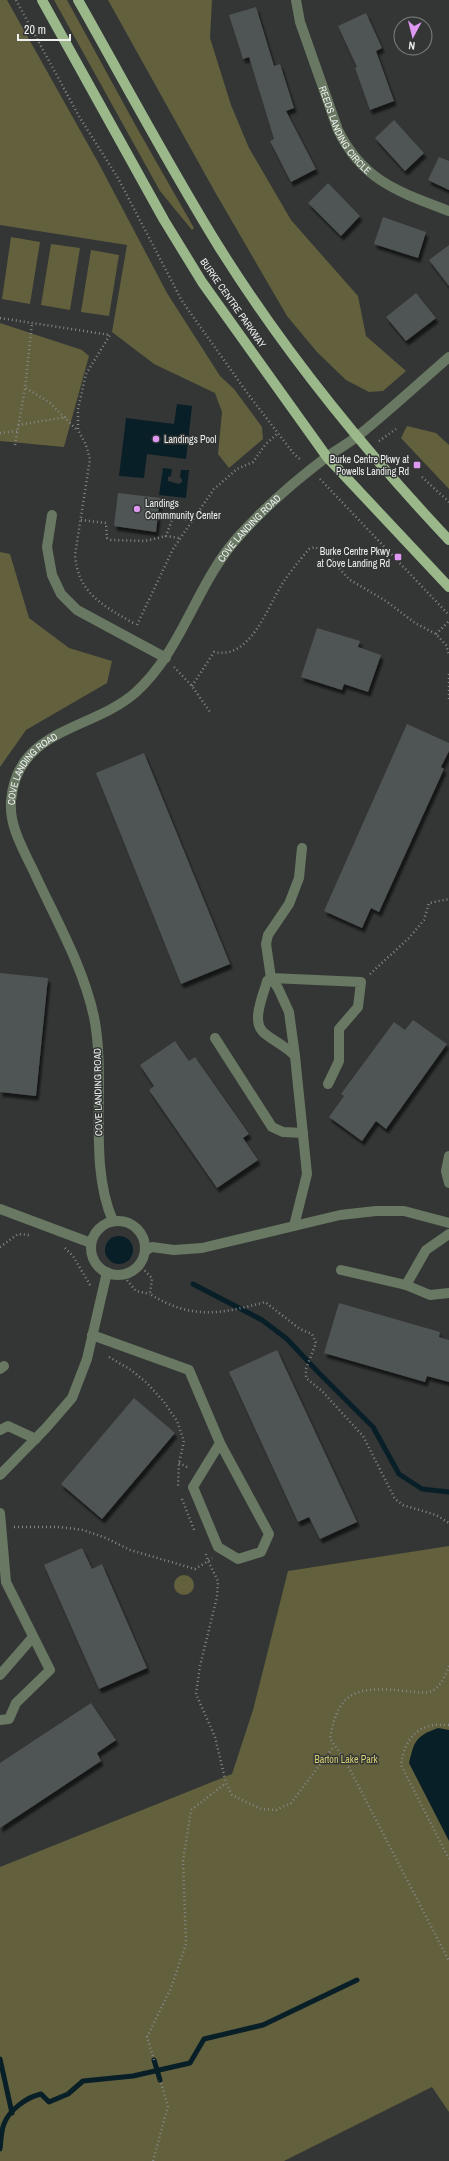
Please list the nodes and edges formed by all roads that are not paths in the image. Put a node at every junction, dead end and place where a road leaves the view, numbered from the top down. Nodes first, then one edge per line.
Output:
1 (42, 0) edge
2 (78, 0) edge
3 (296, 0) edge
4 (449, 211) edge
5 (449, 357) edge
6 (357, 437) junction
7 (327, 457) junction
8 (52, 515) dead end
9 (449, 540) edge
10 (449, 586) edge
11 (166, 658) junction
12 (302, 848) dead end
13 (272, 978) junction
14 (215, 1038) dead end
15 (295, 1056) junction
16 (328, 1084) dead end
17 (303, 1133) junction
18 (449, 1156) edge
19 (449, 1183) edge
20 (0, 1209) edge
21 (113, 1221) junction
22 (449, 1222) edge
23 (294, 1226) junction
24 (449, 1234) edge
25 (91, 1243) junction
26 (145, 1251) junction
27 (341, 1270) dead end
28 (107, 1272) junction
29 (406, 1285) junction
30 (449, 1293) edge
31 (92, 1335) junction
32 (0, 1430) edge
33 (36, 1439) junction
34 (220, 1443) junction
35 (0, 1475) edge
36 (0, 1512) edge
37 (3, 1579) edge
38 (33, 1637) junction
39 (0, 1675) edge
40 (0, 1720) edge

1 - 7 main road, BURKE CENTRE PARKWAY
2 - 6 main road, BURKE CENTRE PARKWAY
3 - 4 street, REEDS LANDING CIRCLE
5 - 6 street, COVE LANDING ROAD
6 - 7 street, COVE LANDING ROAD
6 - 9 main road, BURKE CENTRE PARKWAY
7 - 10 main road, BURKE CENTRE PARKWAY
7 - 11 street, COVE LANDING ROAD
8 - 11 street
11 - 21 street, COVE LANDING ROAD
12 - 13 street
13 - 15 street
13 - 15 street
13 - 16 street
14 - 17 street
15 - 17 street
17 - 23 street
18 - 19 street
20 - 25 street
21 - 25 street
21 - 26 street
22 - 23 street
23 - 26 street
24 - 29 street
25 - 28 street
26 - 28 street
27 - 29 street
28 - 31 street
29 - 30 street
31 - 33 street
31 - 34 street
32 - 33 street
33 - 35 street
34 - 34 street
36 - 37 street
37 - 38 street
38 - 39 street
38 - 40 street

